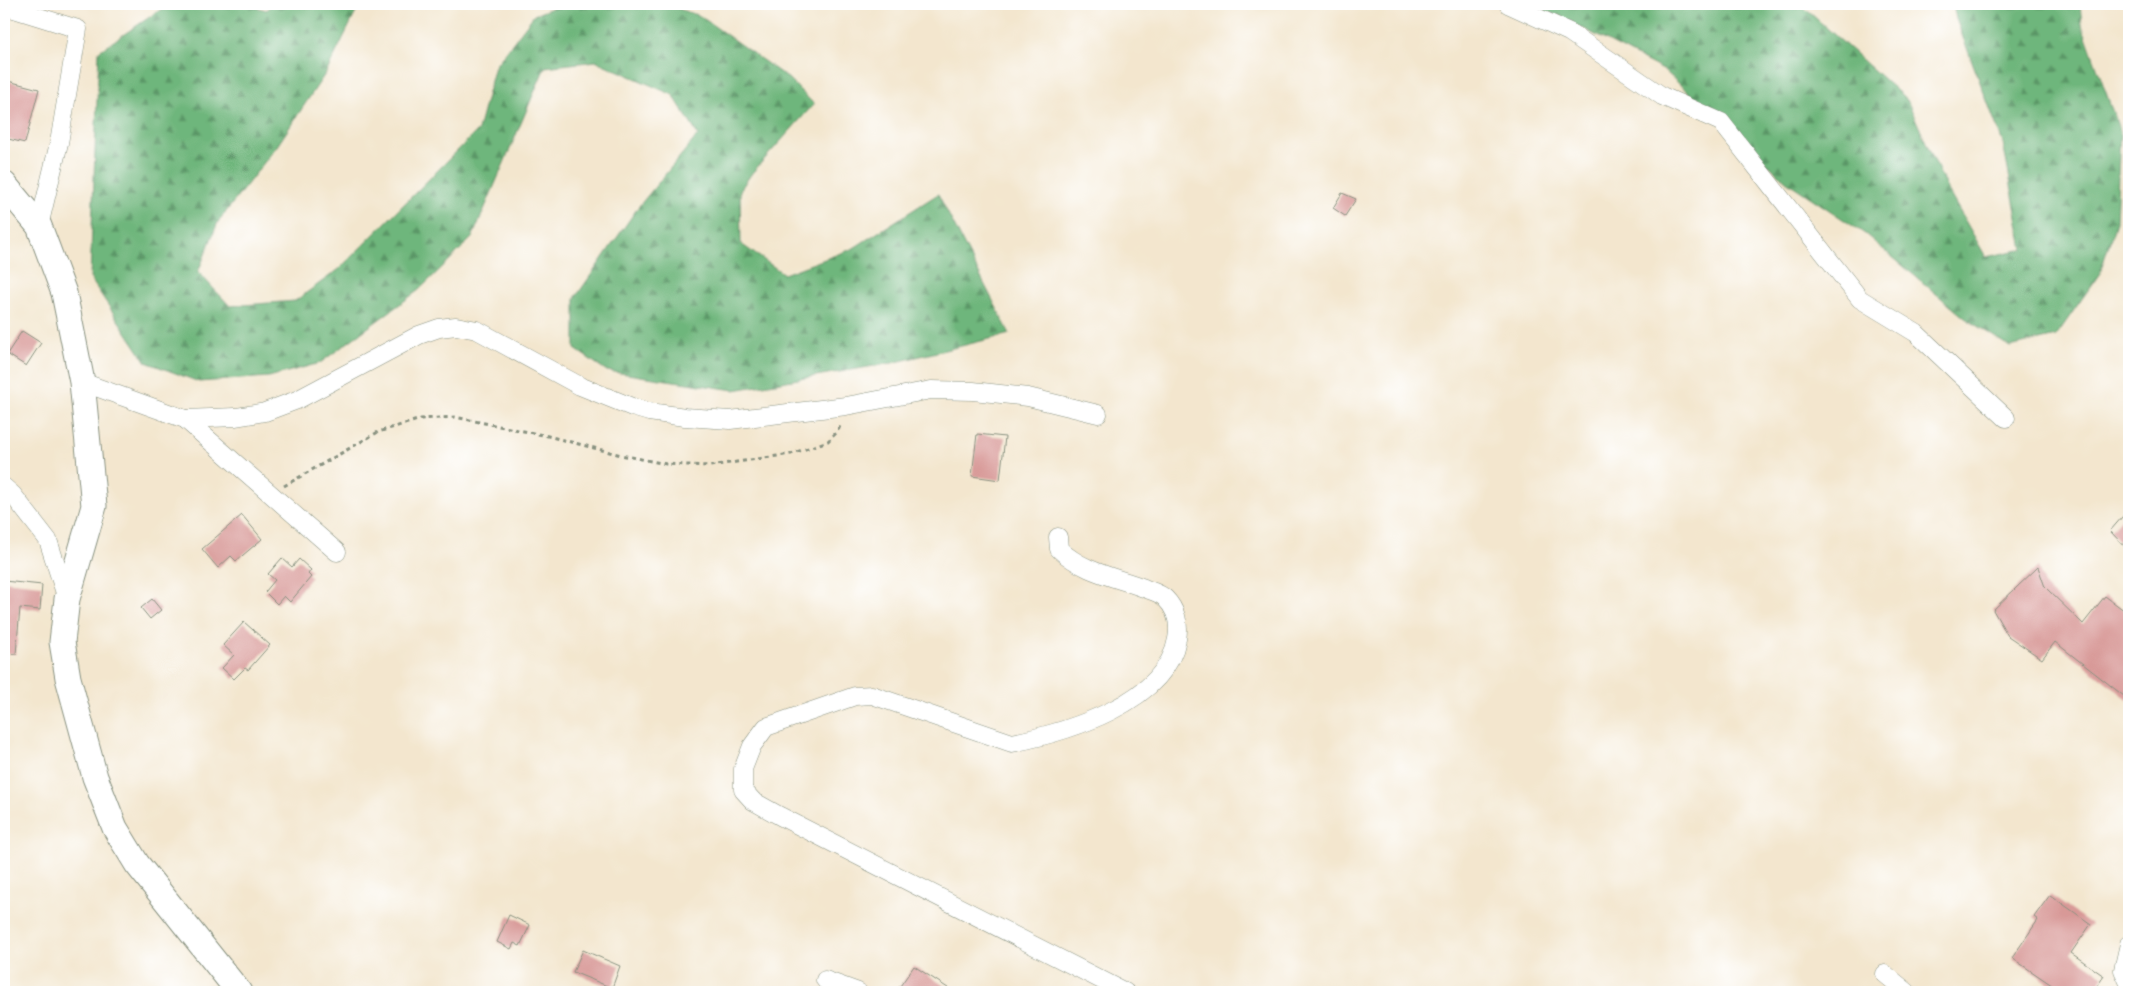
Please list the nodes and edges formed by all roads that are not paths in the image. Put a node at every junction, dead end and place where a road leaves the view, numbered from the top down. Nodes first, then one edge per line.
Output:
1 (1508, 4) edge
2 (4, 6) edge
3 (4, 184) edge
4 (39, 226) junction
5 (82, 382) junction
6 (1098, 414) dead end
7 (2006, 418) dead end
8 (185, 419) junction
9 (4, 487) edge
10 (1058, 537) dead end
11 (337, 552) dead end
12 (67, 600) junction
13 (2129, 944) edge
14 (1885, 974) dead end
15 (825, 980) dead end
16 (2129, 983) edge
17 (239, 992) edge
18 (858, 992) edge
19 (1125, 992) edge
20 (1907, 992) edge

1 - 7 street
2 - 4 street
3 - 4 street
4 - 5 street
5 - 8 street
5 - 12 street
6 - 8 street
8 - 11 street
9 - 12 street
10 - 19 street
12 - 17 street
13 - 16 street
14 - 20 street
15 - 18 street

